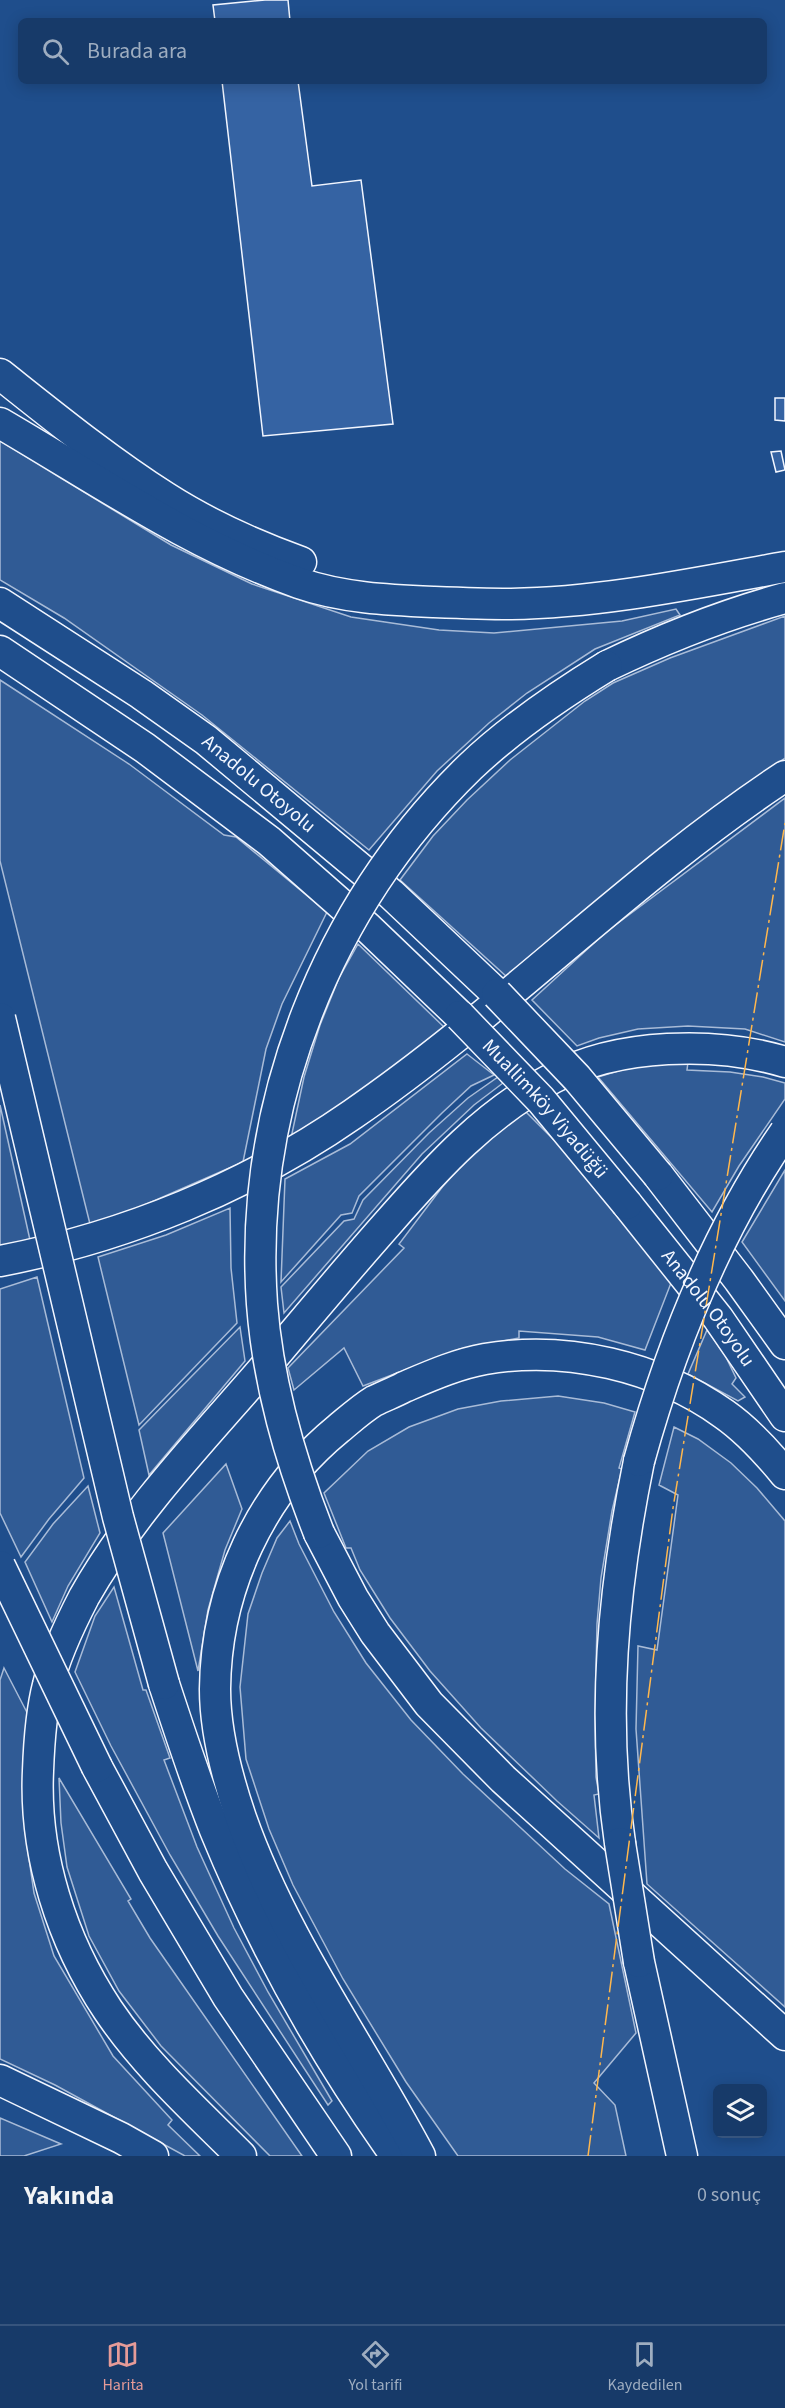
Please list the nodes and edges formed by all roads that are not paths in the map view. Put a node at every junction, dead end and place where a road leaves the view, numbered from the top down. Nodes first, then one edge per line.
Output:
1 (0, 374) edge
2 (0, 423) edge
3 (785, 567) edge
4 (785, 598) edge
5 (0, 603) edge
6 (467, 603) junction
7 (0, 651) edge
8 (785, 776) edge
9 (460, 1016) joint
10 (0, 1018) edge
11 (785, 1062) edge
12 (785, 1132) edge
13 (627, 1204) joint
14 (0, 1261) edge
15 (785, 1344) edge
16 (785, 1416) edge
17 (785, 1474) edge
18 (0, 1566) edge
19 (785, 2035) edge
20 (0, 2080) edge
21 (153, 2156) edge
22 (241, 2156) edge
23 (336, 2156) edge
24 (396, 2156) edge
25 (420, 2156) edge
26 (682, 2156) edge

1 - 6 highway
2 - 6 highway
3 - 6 highway
4 - 19 highway, bridge
5 - 15 highway, Anadolu Otoyolu, bridge
7 - 9 highway, Anadolu Otoyolu
8 - 14 highway
9 - 13 highway, Muallimköy Viyadüğü, bridge
10 - 24 highway, bridge
11 - 22 highway
12 - 26 highway, bridge
13 - 16 highway, Anadolu Otoyolu
17 - 25 highway
18 - 23 highway, bridge
20 - 21 highway

